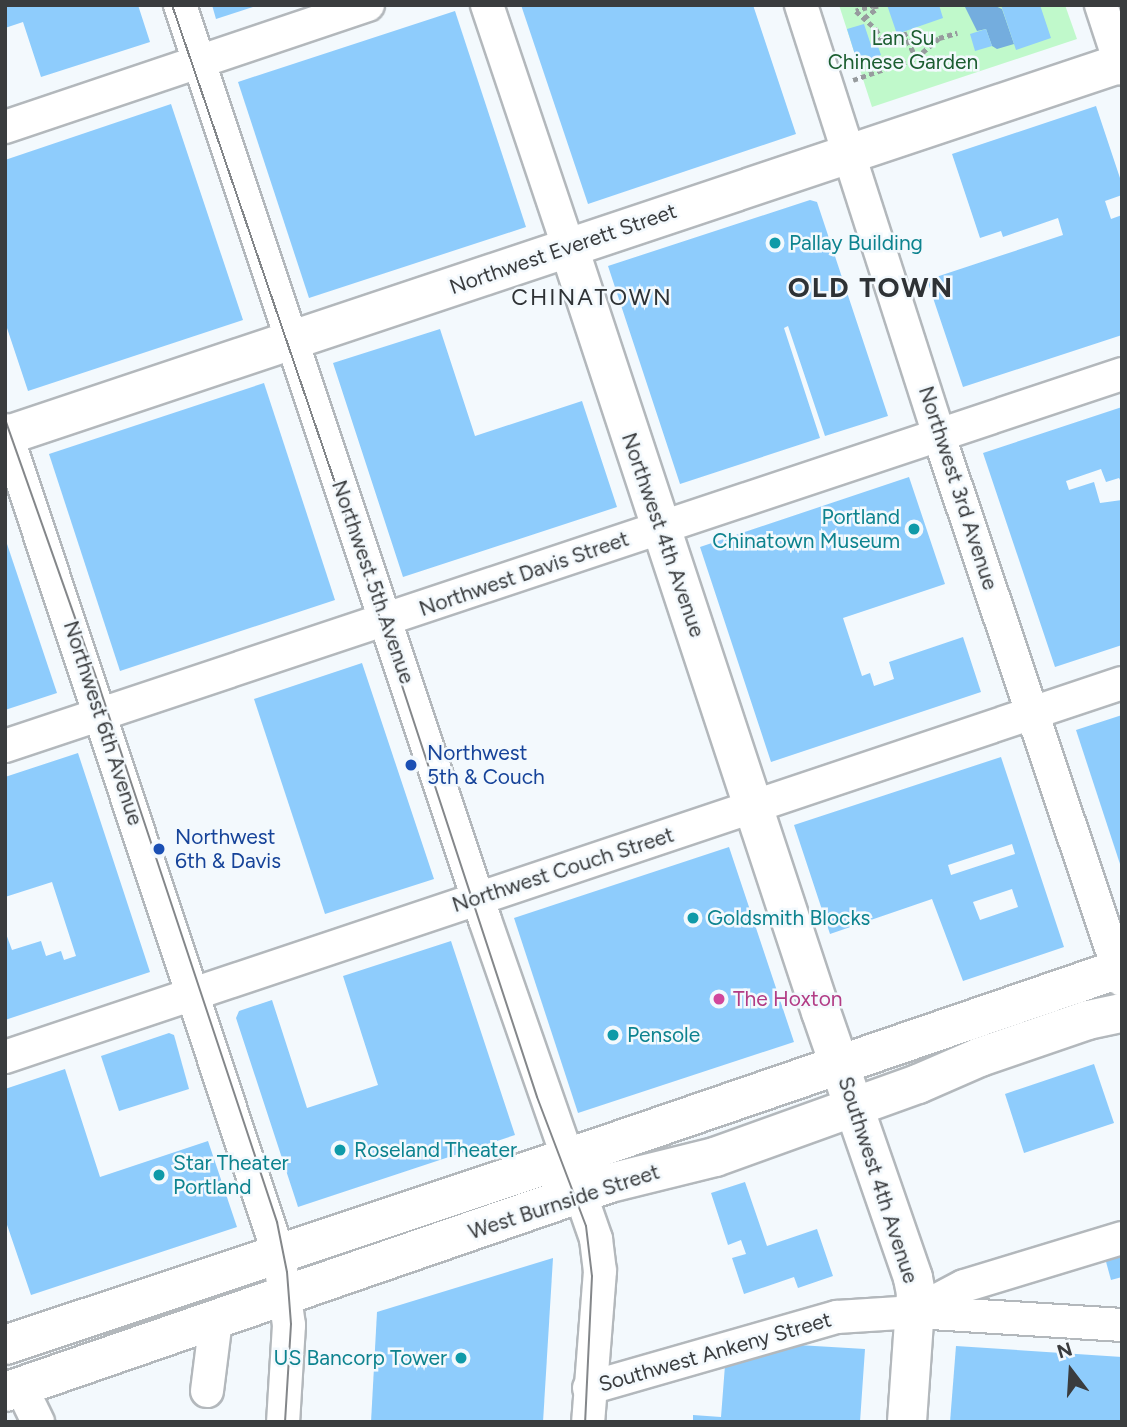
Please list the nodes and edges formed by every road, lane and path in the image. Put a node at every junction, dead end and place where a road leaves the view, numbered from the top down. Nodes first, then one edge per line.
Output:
1 (180, 5) edge
2 (368, 5) edge
3 (487, 5) edge
4 (801, 5) edge
5 (875, 5) edge
6 (1101, 5) edge
7 (854, 8) edge
8 (862, 18) junction
9 (904, 32) dead end
10 (957, 33) dead end
11 (908, 40) junction
12 (916, 58) junction
13 (199, 62) junction
14 (1121, 65) edge
15 (829, 90) junction
16 (5, 127) edge
17 (850, 154) junction
18 (569, 248) junction
19 (292, 340) junction
20 (1122, 374) edge
21 (6, 434) edge
22 (939, 436) junction
23 (661, 527) junction
24 (386, 620) junction
25 (1122, 683) edge
26 (1033, 713) junction
27 (101, 715) junction
28 (5, 746) edge
29 (753, 806) junction
30 (478, 899) junction
31 (1121, 973) edge
32 (193, 994) junction
33 (1122, 1013) edge
34 (5, 1057) edge
35 (840, 1064) junction
36 (855, 1107) junction
37 (567, 1158) junction
38 (580, 1194) junction
39 (1122, 1238) edge
40 (279, 1255) junction
41 (997, 1275) junction
42 (286, 1296) junction
43 (915, 1311) junction
44 (1001, 1317) junction
45 (216, 1320) junction
46 (1122, 1325) edge
47 (6, 1342) edge
48 (589, 1388) junction
49 (206, 1391) dead end
50 (13, 1400) edge
51 (38, 1422) edge
52 (283, 1422) edge
53 (588, 1422) edge
54 (908, 1422) edge

1 - 13 street, Northwest 5th Avenue
2 - 13 street
3 - 18 street, Northwest 4th Avenue
4 - 15 street, Northwest 3rd Avenue
5 - 7 path
5 - 8 path
6 - 14 street
7 - 8 path
8 - 11 path
9 - 11 path
10 - 12 path
11 - 12 path
12 - 15 path
13 - 16 street
13 - 19 street, Northwest 5th Avenue
14 - 17 main road, Northwest Everett Street
15 - 17 street, Northwest 3rd Avenue
17 - 18 main road, Northwest Everett Street
17 - 22 street, Northwest 3rd Avenue
18 - 19 main road, Northwest Everett Street
18 - 23 main road, Northwest 4th Avenue
19 - 21 main road, Northwest Everett Street
19 - 24 street, Northwest 5th Avenue
20 - 22 street, Northwest Davis Street
21 - 27 street, Northwest 6th Avenue
22 - 23 street, Northwest Davis Street
22 - 26 street, Northwest 3rd Avenue
23 - 24 street, Northwest Davis Street
23 - 29 main road, Northwest 4th Avenue
24 - 27 street, Northwest Davis Street
24 - 30 street, Northwest 5th Avenue
25 - 26 street, Northwest Couch Street
26 - 29 street, Northwest Couch Street
26 - 31 street, Northwest 3rd Avenue
27 - 28 street, Northwest Davis Street
27 - 32 street, Northwest 6th Avenue
29 - 30 street, Northwest Couch Street
29 - 35 main road, Northwest 4th Avenue
30 - 32 street, Northwest Couch Street
30 - 37 street, Northwest 5th Avenue
31 - 35 main road, West Burnside Street
32 - 34 street, Northwest Couch Street
32 - 40 street, Northwest 6th Avenue
33 - 36 main road, West Burnside Street
35 - 36 main road, Southwest 4th Avenue
35 - 37 main road, West Burnside Street
36 - 38 main road, West Burnside Street
36 - 43 main road, Southwest 4th Avenue
37 - 38 street, Northwest 5th Avenue
37 - 40 main road, West Burnside Street
38 - 42 main road, West Burnside Street
38 - 48 street, Northwest 5th Avenue
39 - 41 street, Southwest Ankeny Street
40 - 42 street, Northwest 6th Avenue
40 - 47 main road, West Burnside Street
41 - 43 street, Southwest Ankeny Street
41 - 44 street
42 - 45 main road, West Burnside Street
42 - 52 street, Northwest 6th Avenue
43 - 44 street
43 - 48 street, Southwest Ankeny Street
43 - 54 main road, Southwest 4th Avenue
44 - 46 street
45 - 49 street
45 - 50 main road, West Burnside Street
47 - 50 main road
48 - 53 street, Northwest 5th Avenue
50 - 51 street

